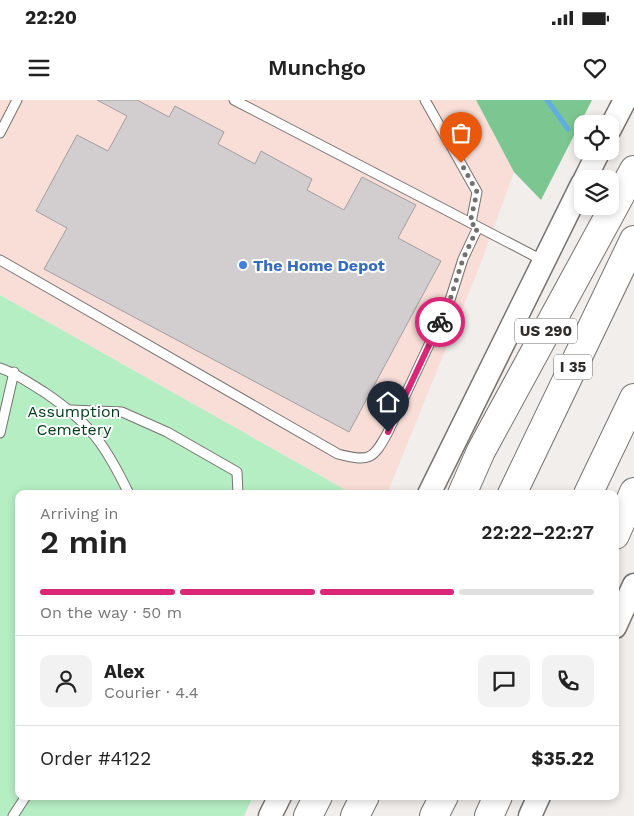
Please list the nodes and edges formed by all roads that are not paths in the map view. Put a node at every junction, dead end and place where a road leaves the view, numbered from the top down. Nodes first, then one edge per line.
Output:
1 (17, 100) edge
2 (234, 100) edge
3 (425, 100) edge
4 (624, 100) edge
5 (617, 115) edge
6 (0, 133) edge
7 (634, 170) edge
8 (574, 200) edge
9 (474, 225) junction
10 (634, 240) edge
11 (0, 260) edge
12 (544, 261) junction
13 (0, 368) edge
14 (14, 372) junction
15 (634, 398) edge
16 (70, 410) junction
17 (0, 433) edge
18 (127, 490) edge
19 (238, 490) edge
20 (431, 490) edge
21 (464, 490) edge
22 (514, 490) edge
23 (590, 490) edge
24 (634, 492) edge
25 (619, 526) edge
26 (634, 585) edge
27 (619, 618) edge
28 (23, 800) edge
29 (278, 800) edge
30 (316, 800) edge
31 (363, 800) edge
32 (442, 800) edge
33 (537, 800) edge
34 (13, 816) edge
35 (270, 816) edge
36 (308, 816) edge
37 (355, 816) edge
38 (434, 816) edge
39 (530, 816) edge

1 - 6 lane
2 - 9 lane
3 - 9 lane
4 - 5 main road
7 - 21 highway, US 290
8 - 12 main road
9 - 11 lane
9 - 12 lane
10 - 22 highway, I 35
12 - 20 main road
13 - 14 lane
14 - 16 lane
14 - 17 lane
15 - 23 highway
16 - 18 lane
16 - 19 lane
24 - 25 highway
26 - 27 main road
28 - 34 lane
29 - 35 main road
30 - 36 highway
31 - 37 highway
32 - 38 highway
33 - 39 main road

